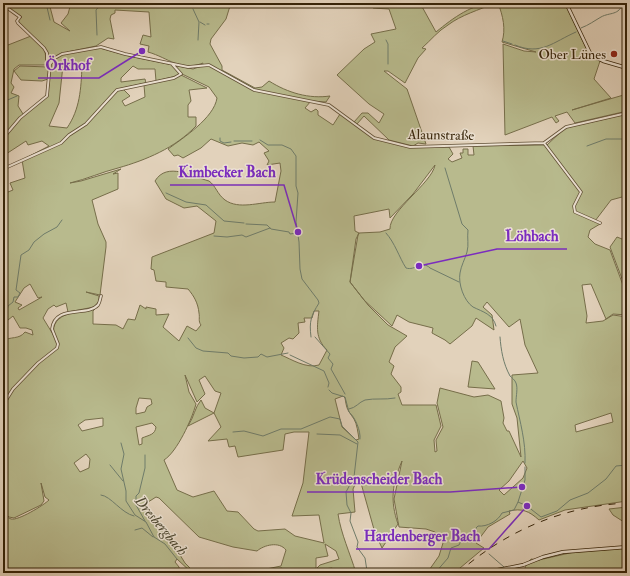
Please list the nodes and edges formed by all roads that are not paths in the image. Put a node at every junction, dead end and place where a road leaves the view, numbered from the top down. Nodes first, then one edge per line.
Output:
1 (4, 3) edge
2 (566, 3) edge
3 (50, 64) junction
4 (172, 64) junction
5 (627, 68) edge
6 (627, 113) edge
7 (3, 138) edge
8 (544, 143) junction
9 (3, 169) edge
10 (600, 223) dead end
11 (101, 296) dead end
12 (3, 405) edge
13 (627, 547) edge
14 (482, 573) edge

1 - 3 street
2 - 5 main road
3 - 4 street, Alaunstraße
3 - 7 street
4 - 8 street, Alaunstraße
4 - 9 street
6 - 8 street
8 - 10 street
11 - 12 street
13 - 14 main road

